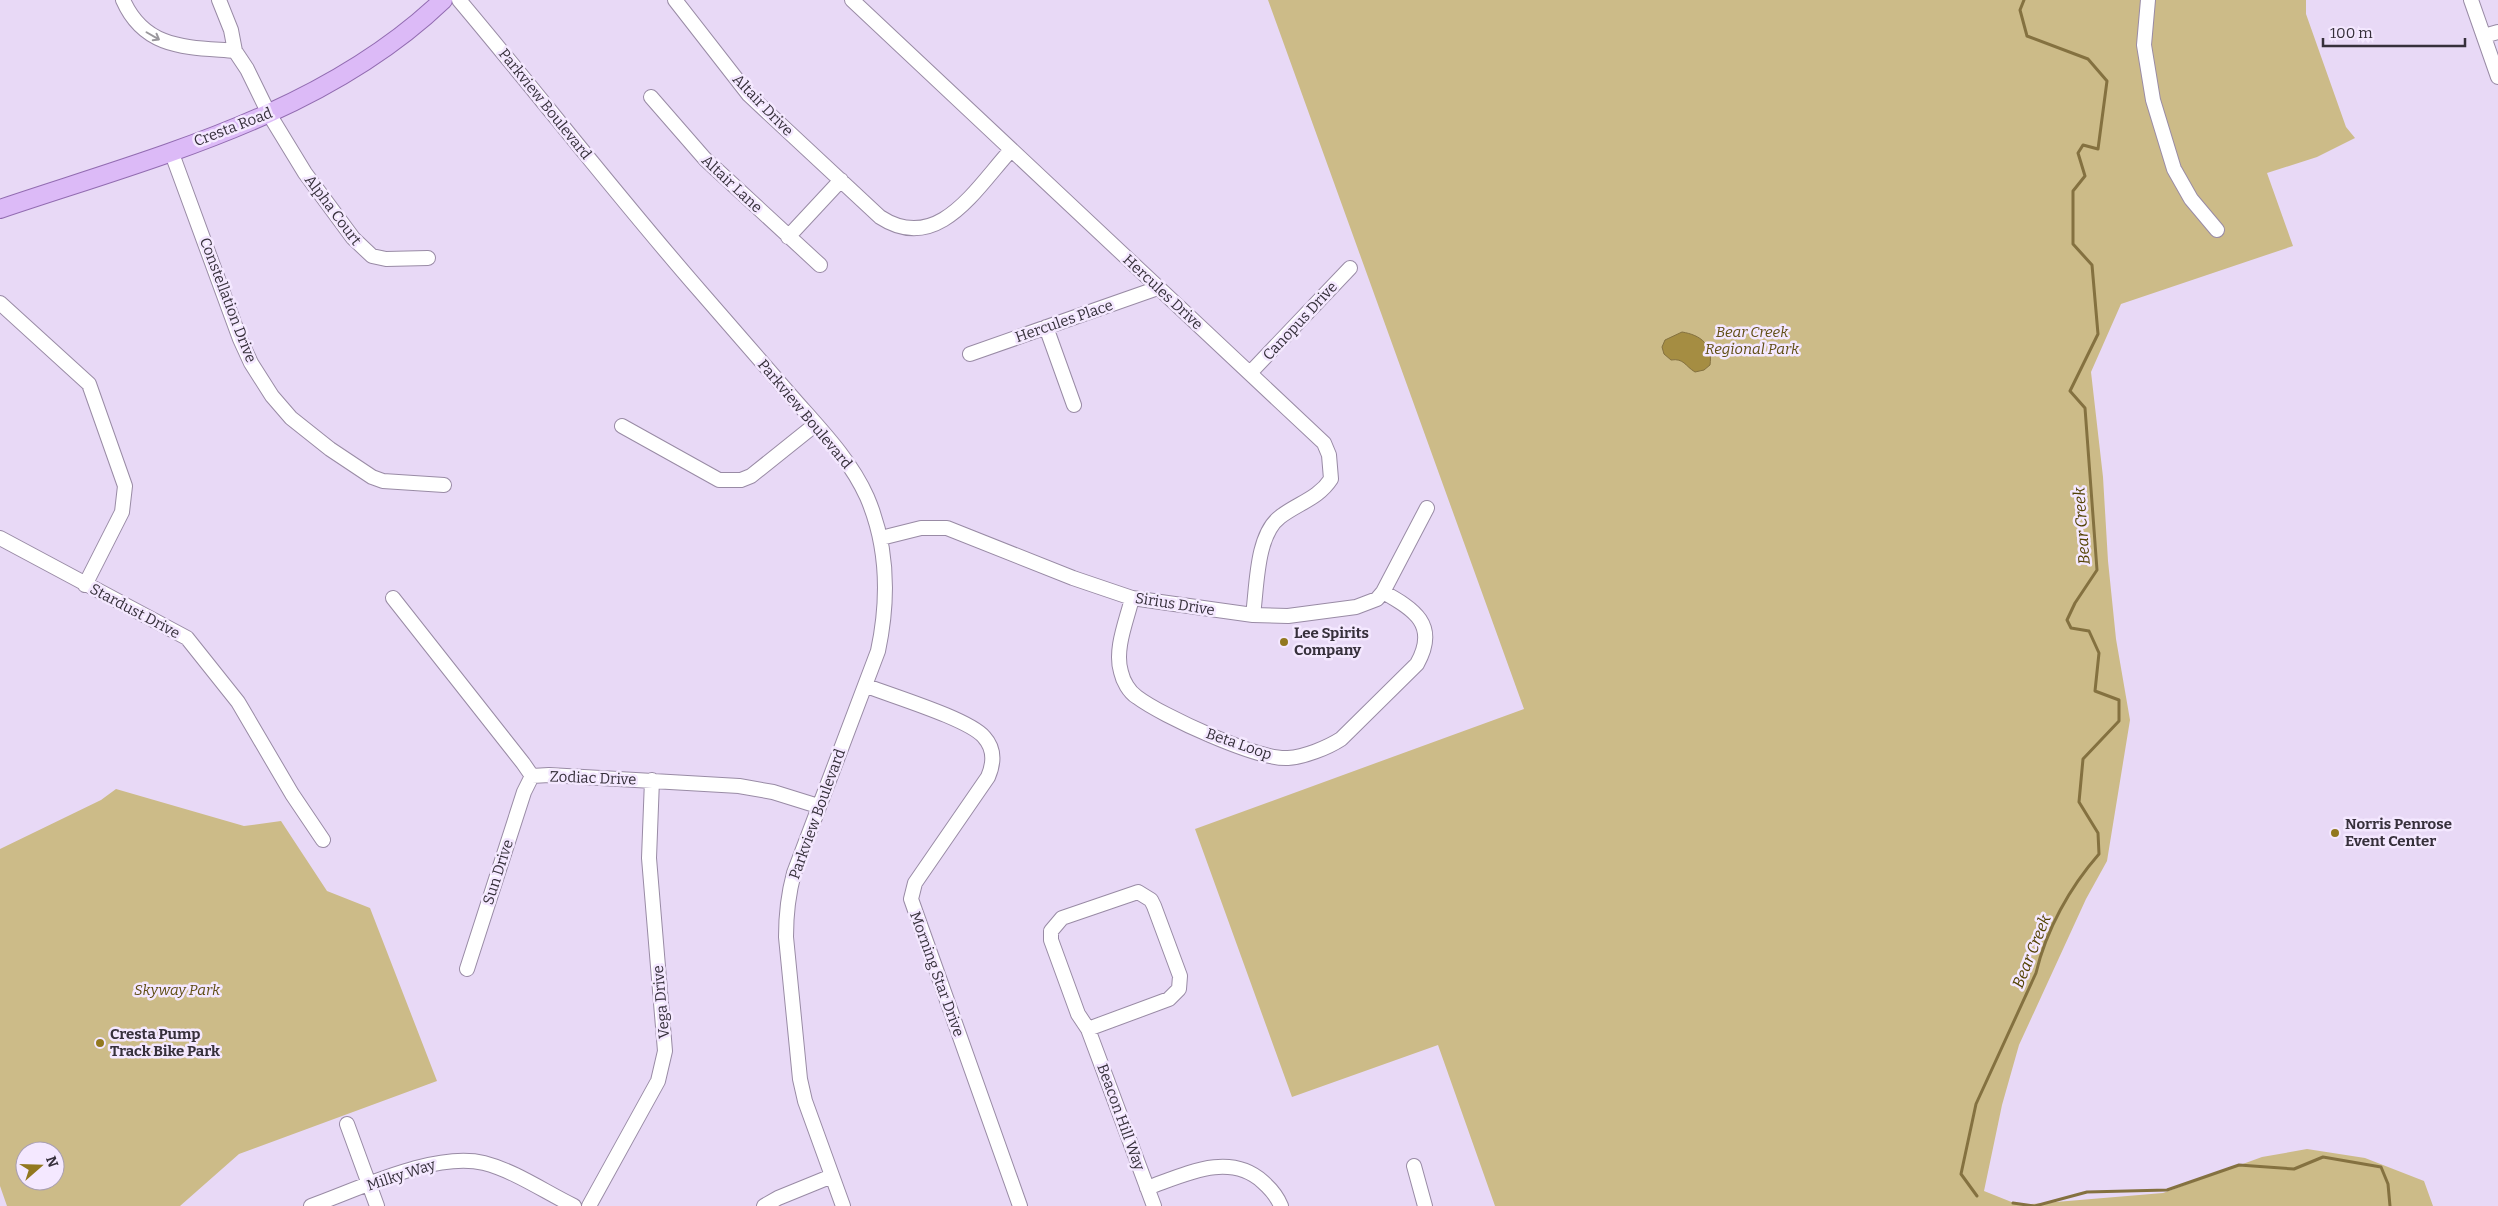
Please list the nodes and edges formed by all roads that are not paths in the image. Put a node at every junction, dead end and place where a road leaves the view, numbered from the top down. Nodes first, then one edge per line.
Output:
1 (123, 0) edge
2 (219, 0) edge
3 (443, 0) edge
4 (458, 0) edge
5 (674, 0) edge
6 (852, 0) edge
7 (2148, 0) edge
8 (2471, 0) edge
9 (2498, 32) edge
10 (2484, 36) junction
11 (235, 51) junction
12 (2498, 77) edge
13 (651, 97) dead end
14 (269, 114) junction
15 (1011, 150) junction
16 (171, 151) junction
17 (840, 180) junction
18 (0, 209) edge
19 (2217, 230) dead end
20 (788, 237) junction
21 (428, 258) dead end
22 (820, 266) dead end
23 (1350, 268) dead end
24 (1158, 288) junction
25 (0, 303) edge
26 (1046, 327) junction
27 (970, 354) dead end
28 (1250, 373) junction
29 (1074, 405) dead end
30 (816, 424) junction
31 (622, 426) dead end
32 (444, 485) dead end
33 (1427, 508) dead end
34 (0, 538) edge
35 (881, 538) junction
36 (85, 585) junction
37 (1383, 592) junction
38 (393, 598) dead end
39 (1132, 598) junction
40 (1254, 615) junction
41 (866, 686) junction
42 (532, 776) junction
43 (652, 780) junction
44 (818, 806) junction
45 (323, 840) dead end
46 (467, 969) dead end
47 (1088, 1028) junction
48 (347, 1124) dead end
49 (1414, 1166) dead end
50 (832, 1176) junction
51 (369, 1186) junction
52 (1147, 1188) junction
53 (311, 1206) edge
54 (376, 1206) edge
55 (574, 1206) edge
56 (589, 1206) edge
57 (764, 1206) edge
58 (843, 1206) edge
59 (1020, 1206) edge
60 (1154, 1206) edge
61 (1281, 1206) edge
62 (1425, 1206) edge

1 -> 11 street
2 - 11 street
3 - 14 main road, Cresta Road
4 - 30 street, Parkview Boulevard
5 - 17 street, Altair Drive
6 - 15 street, Hercules Drive
7 - 19 street
8 - 10 street
9 - 10 street
10 - 12 street
11 - 14 street
13 - 20 street, Altair Lane
14 - 16 main road, Cresta Road
14 - 21 street, Alpha Court
15 - 17 street, Altair Drive
15 - 24 street, Hercules Drive
16 - 18 main road, Cresta Road
16 - 32 street, Constellation Drive
17 - 20 street
20 - 22 street, Altair Lane
23 - 28 street, Canopus Drive
24 - 26 street, Hercules Place
24 - 28 street, Hercules Drive
25 - 36 street
26 - 27 street, Hercules Place
26 - 29 street
28 - 40 street, Hercules Drive
30 - 31 street
30 - 35 street, Parkview Boulevard
33 - 37 street
34 - 36 street, Stardust Drive
35 - 39 street, Sirius Drive
35 - 41 street, Parkview Boulevard
36 - 45 street, Stardust Drive
37 - 39 street, Beta Loop
37 - 40 street, Sirius Drive
38 - 42 street, Zodiac Drive
39 - 40 street, Sirius Drive
41 - 44 street, Parkview Boulevard
41 - 59 street, Morning Star Drive
42 - 43 street, Zodiac Drive
42 - 46 street, Sun Drive
43 - 44 street, Zodiac Drive
43 - 56 street, Vega Drive
44 - 50 street, Parkview Boulevard
47 - 47 street, Beacon Hill Way
47 - 52 street, Beacon Hill Way
48 - 51 street
49 - 62 street
50 - 57 street
50 - 58 street, Parkview Boulevard
51 - 53 street, Milky Way
51 - 54 street
51 - 55 street, Milky Way
52 - 60 street, Beacon Hill Way
52 - 61 street

